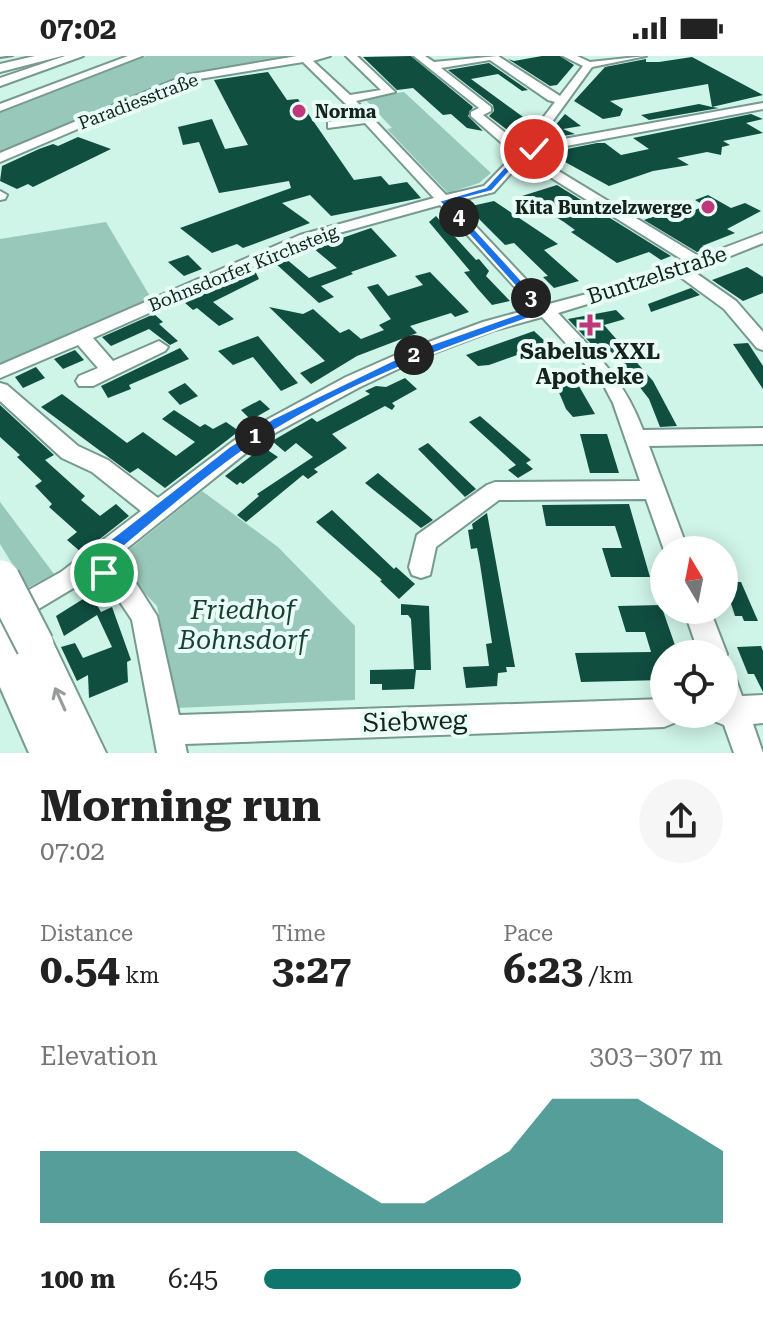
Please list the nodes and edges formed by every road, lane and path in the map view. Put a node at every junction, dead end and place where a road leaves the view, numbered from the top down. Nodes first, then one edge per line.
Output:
1 (55, 56) edge
2 (62, 56) edge
3 (77, 56) edge
4 (137, 56) edge
5 (325, 56) edge
6 (351, 56) edge
7 (419, 56) edge
8 (494, 56) edge
9 (568, 56) edge
10 (641, 56) edge
11 (335, 60) edge
12 (308, 61) edge
13 (590, 64) junction
14 (431, 66) junction
15 (0, 68) edge
16 (0, 80) edge
17 (356, 86) dead end
18 (366, 96) junction
19 (349, 99) junction
20 (561, 100) junction
21 (763, 106) edge
22 (0, 108) edge
23 (368, 119) junction
24 (332, 125) dead end
25 (524, 152) junction
26 (0, 158) edge
27 (444, 201) junction
28 (763, 238) edge
29 (700, 264) junction
30 (682, 271) junction
31 (542, 309) junction
32 (81, 336) junction
33 (763, 344) edge
34 (159, 347) dead end
35 (110, 370) junction
36 (0, 372) edge
37 (86, 381) dead end
38 (0, 390) edge
39 (763, 436) edge
40 (637, 438) junction
41 (654, 490) junction
42 (157, 511) junction
43 (671, 536) edge
44 (93, 563) junction
45 (421, 567) dead end
46 (1, 578) edge
47 (0, 620) edge
48 (14, 650) edge
49 (738, 712) edge
50 (650, 714) edge
51 (170, 741) edge
52 (50, 753) edge
53 (85, 753) edge
54 (749, 753) edge

1 - 15 highway
2 - 16 main road
3 - 16 main road
4 - 22 street
5 - 12 street
6 - 18 street
7 - 14 street
8 - 14 street
8 - 20 street
9 - 13 street
10 - 13 street
11 - 12 street
12 - 19 street
12 - 26 street, Paradiesstraße
13 - 20 street, Bohnsdorfer Kirchsteig
14 - 25 street
17 - 18 street
18 - 19 street
19 - 23 street
20 - 25 street, Bohnsdorfer Kirchsteig
21 - 25 street
23 - 24 street
23 - 27 street
25 - 27 street, Bohnsdorfer Kirchsteig
25 - 29 street
27 - 31 street
27 - 32 street, Bohnsdorfer Kirchsteig
28 - 29 street, Buntzelstraße
29 - 30 street, Buntzelstraße
30 - 31 street, Buntzelstraße
30 - 33 street
31 - 40 street
31 - 42 street, Buntzelstraße
32 - 35 street
32 - 36 street, Bohnsdorfer Kirchsteig
34 - 35 street
35 - 37 street
38 - 42 street
39 - 40 street
40 - 41 street
41 - 43 street
41 - 45 street
42 - 44 street, Buntzelstraße
44 - 47 street, Buntzelstraße
44 - 51 street
46 - 48 highway, bridge
48 - 52 highway
53 -> 48 highway
49 - 54 street
50 - 51 street, Siebweg

